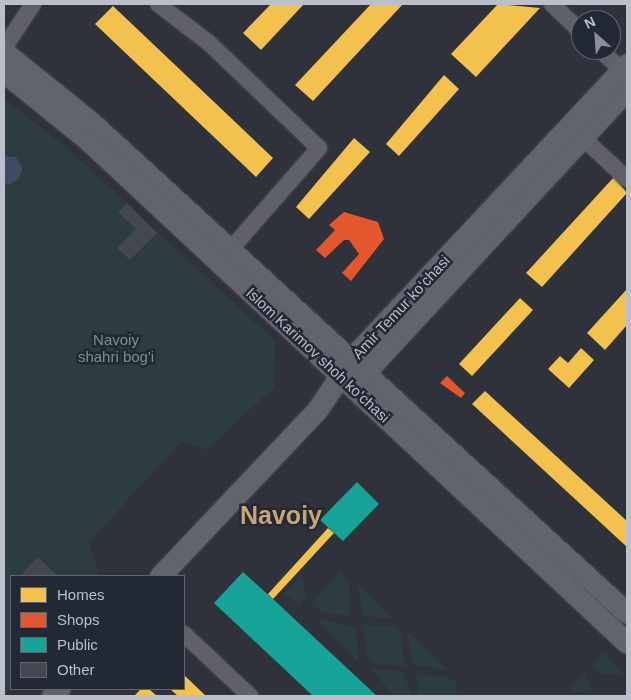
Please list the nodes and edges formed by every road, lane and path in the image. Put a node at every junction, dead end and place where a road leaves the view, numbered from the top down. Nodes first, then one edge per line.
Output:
1 (32, 4) edge
2 (158, 4) edge
3 (552, 4) edge
4 (571, 22) edge
5 (4, 48) edge
6 (4, 52) edge
7 (611, 60) edge
8 (4, 72) edge
9 (626, 74) edge
10 (582, 137) junction
11 (627, 179) edge
12 (231, 249) junction
13 (359, 364) junction
14 (346, 381) junction
15 (161, 575) edge
16 (177, 575) edge
17 (627, 613) edge
18 (185, 635) edge
19 (627, 643) edge
20 (250, 696) edge

1 - 5 street
2 - 12 street
3 - 4 street
6 - 12 main road, Islom Karimov shoh ko'chasi
7 - 9 street
8 - 14 main road, Islom Karimov shoh ko'chasi
9 - 10 main road, Amir Temur ko‘chasi
9 - 13 main road, Amir Temur ko‘chasi
10 - 11 street
10 - 13 main road, Amir Temur ko‘chasi
12 - 13 main road, Islom Karimov shoh ko'chasi
13 - 14 main road, Amir Temur ko‘chasi
13 - 17 main road, Islom Karimov shoh ko'chasi
14 - 15 main road, Amir Temur ko‘chasi
14 - 16 main road, Amir Temur ko‘chasi
14 - 19 main road, Islom Karimov shoh ko'chasi
18 - 20 street

